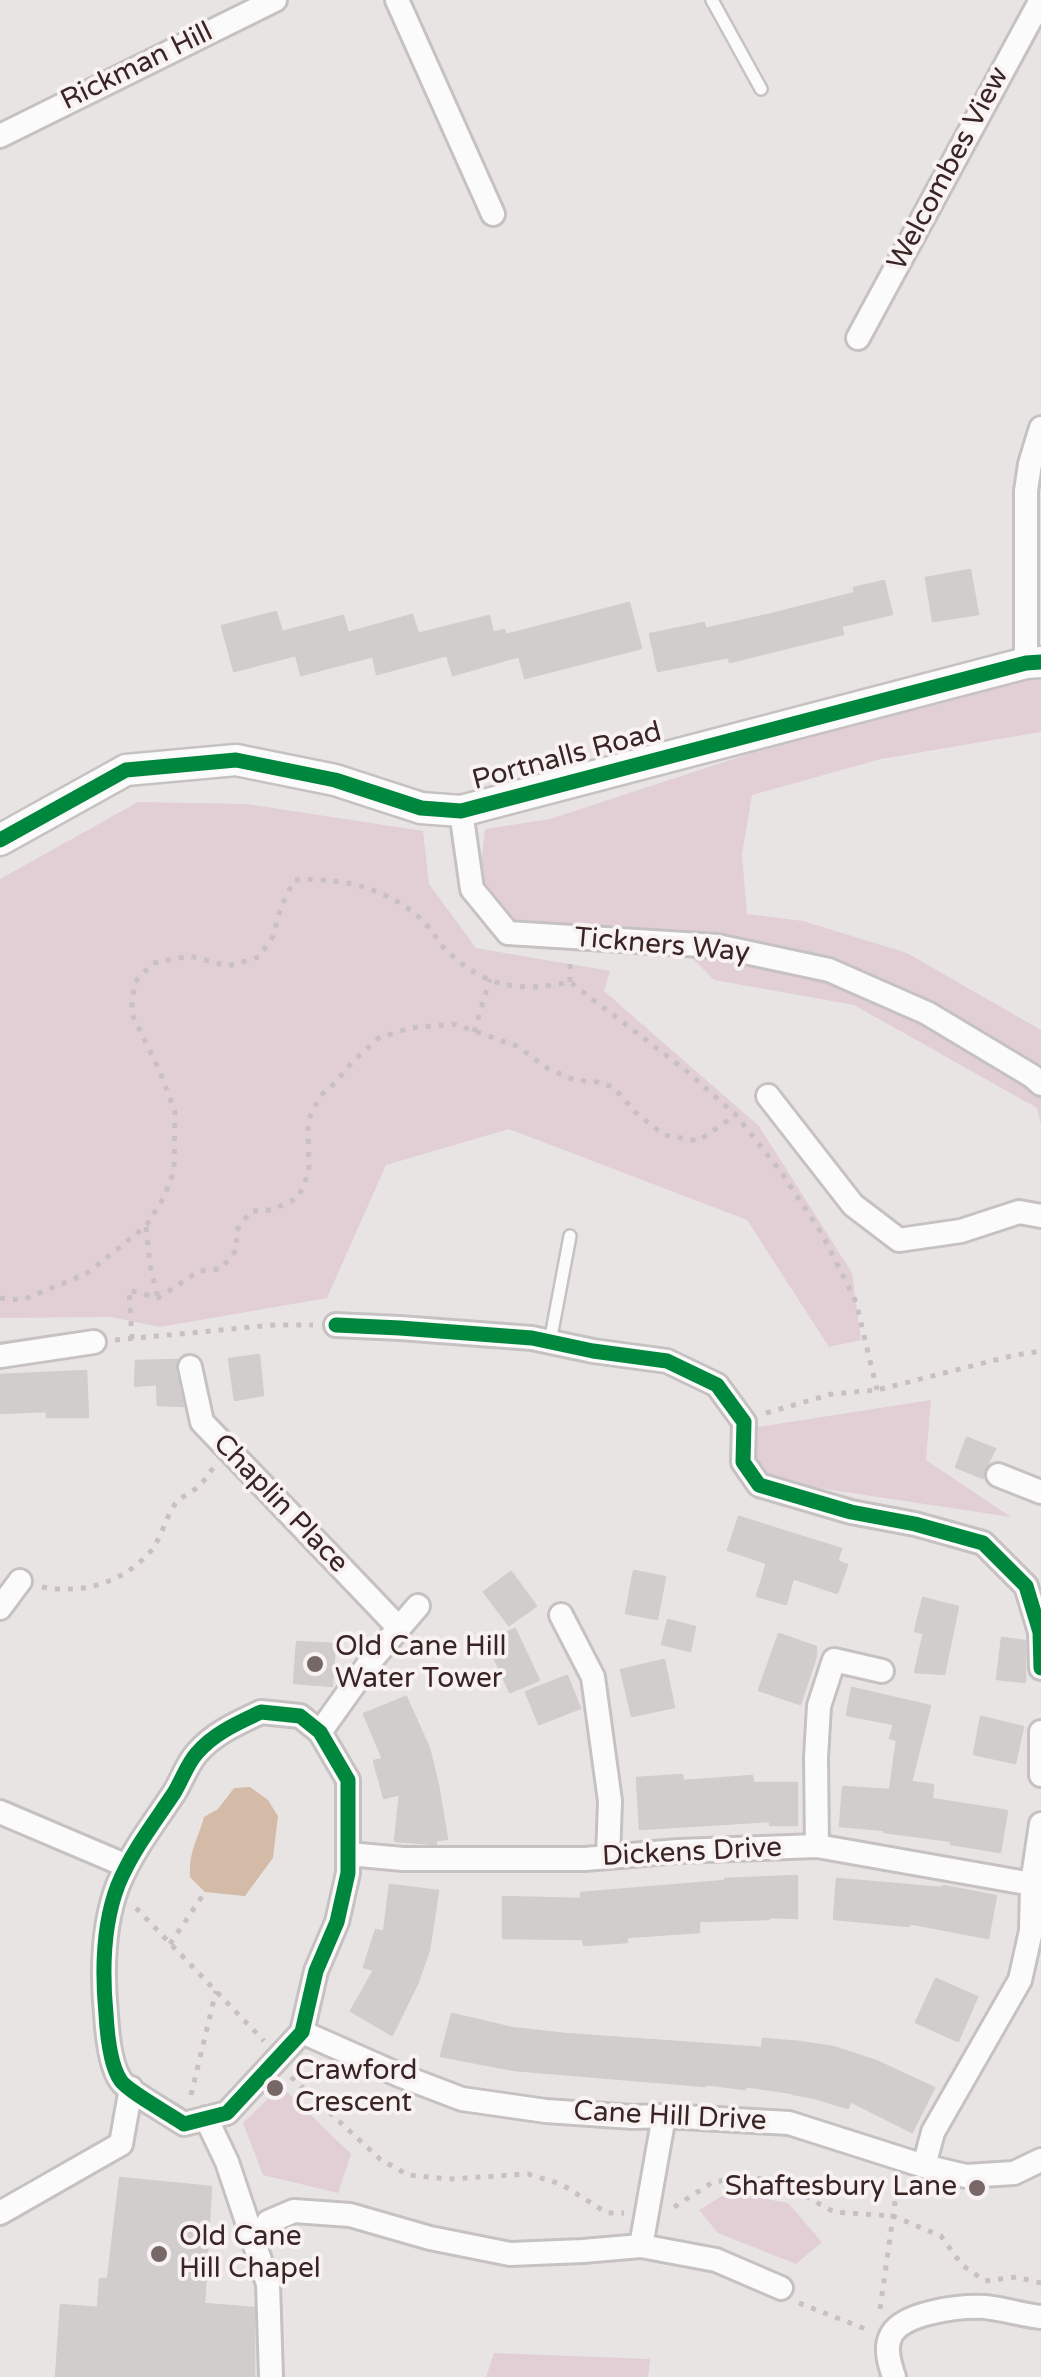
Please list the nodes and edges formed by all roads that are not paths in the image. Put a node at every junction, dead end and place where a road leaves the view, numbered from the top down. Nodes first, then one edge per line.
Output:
1 (275, 0) edge
2 (397, 0) edge
3 (712, 0) edge
4 (1041, 0) edge
5 (761, 89) dead end
6 (2, 129) edge
7 (493, 214) dead end
8 (858, 338) dead end
9 (1041, 428) edge
10 (1033, 662) edge
11 (461, 811) junction
12 (0, 840) edge
13 (1041, 1084) edge
14 (768, 1096) dead end
15 (1041, 1216) edge
16 (570, 1236) dead end
17 (336, 1325) road end
18 (94, 1342) road end
19 (550, 1342) junction
20 (0, 1356) edge
21 (190, 1367) dead end
22 (998, 1475) dead end
23 (1041, 1492) edge
24 (20, 1581) road end
25 (418, 1606) dead end
26 (0, 1608) edge
27 (561, 1614) dead end
28 (398, 1627) junction
29 (1041, 1668) edge
30 (882, 1671) dead end
31 (320, 1732) junction
32 (1041, 1732) edge
33 (1041, 1775) edge
34 (0, 1812) edge
35 (1041, 1824) edge
36 (817, 1846) junction
37 (348, 1854) junction
38 (608, 1857) junction
39 (127, 1866) junction
40 (1032, 1884) junction
41 (302, 2032) junction
42 (132, 2088) junction
43 (664, 2116) junction
44 (195, 2121) junction
45 (1041, 2160) edge
46 (924, 2166) junction
47 (0, 2213) edge
48 (641, 2246) junction
49 (256, 2247) junction
50 (781, 2288) road end
51 (1041, 2316) edge
52 (272, 2377) edge
53 (894, 2377) edge

1 - 6 street, Rickman Hill
2 - 7 street
3 - 5 lane
4 - 8 street, Welcombes View
9 - 10 street
10 - 11 street, Portnalls Road
11 - 12 street, Portnalls Road
11 - 13 street, Tickners Way
14 - 15 street
16 - 19 lane
17 - 19 street
18 - 20 street
19 - 29 street
21 - 28 street, Chaplin Place
22 - 23 street
24 - 26 street
25 - 28 street
27 - 38 street
28 - 31 street
30 - 36 street
31 - 37 street
31 - 39 street
32 - 33 street
34 - 39 street
35 - 40 street
36 - 38 street, Dickens Drive
36 - 40 street, Dickens Drive
37 - 38 street, Dickens Drive
37 - 41 street
39 - 42 street
40 - 46 street
41 - 43 street, Cane Hill Drive
41 - 44 street
42 - 44 street
42 - 47 street
43 - 46 street, Cane Hill Drive
43 - 48 street
44 - 49 street
45 - 46 street, Cane Hill Drive
48 - 49 street
48 - 50 street
49 - 52 street
51 - 53 street

